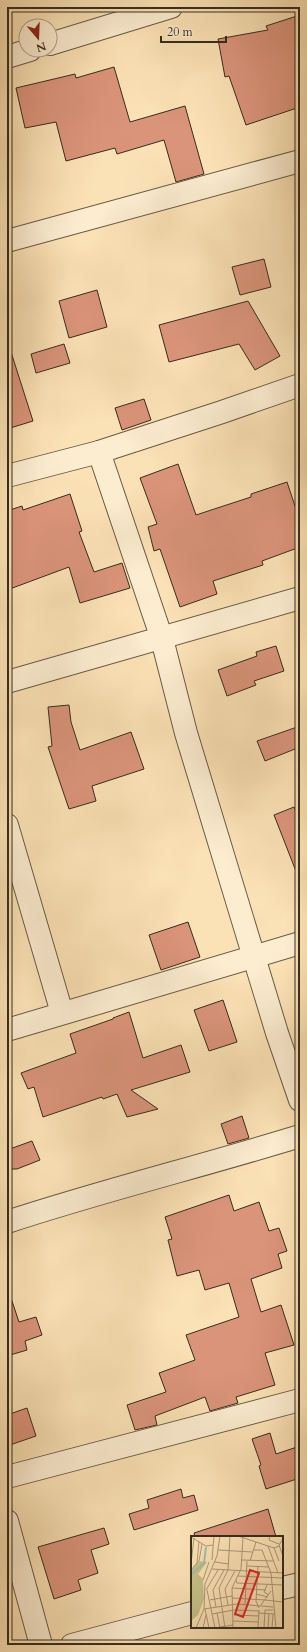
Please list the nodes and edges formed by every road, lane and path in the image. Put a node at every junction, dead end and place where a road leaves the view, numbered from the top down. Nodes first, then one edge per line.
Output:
1 (171, 7) edge
2 (58, 42) edge
3 (18, 54) edge
4 (7, 57) edge
5 (300, 161) edge
6 (7, 241) edge
7 (300, 385) edge
8 (99, 452) junction
9 (7, 476) edge
10 (300, 598) edge
11 (162, 639) junction
12 (7, 682) edge
13 (7, 824) edge
14 (300, 943) edge
15 (254, 956) junction
16 (62, 1013) junction
17 (7, 1030) edge
18 (300, 1100) edge
19 (300, 1136) edge
20 (7, 1222) edge
21 (300, 1400) edge
22 (7, 1477) edge
23 (7, 1521) edge
24 (300, 1584) edge
25 (283, 1588) edge
26 (191, 1613) edge
27 (41, 1645) edge
28 (72, 1645) edge

1 - 2 street
3 - 4 street
5 - 6 street
7 - 8 street
8 - 9 street
8 - 11 street
10 - 11 street
11 - 12 street
11 - 15 street
13 - 16 street
14 - 15 street
15 - 16 street
15 - 18 street
16 - 17 street
19 - 20 street
21 - 22 street
23 - 27 street
24 - 25 street
26 - 28 street

